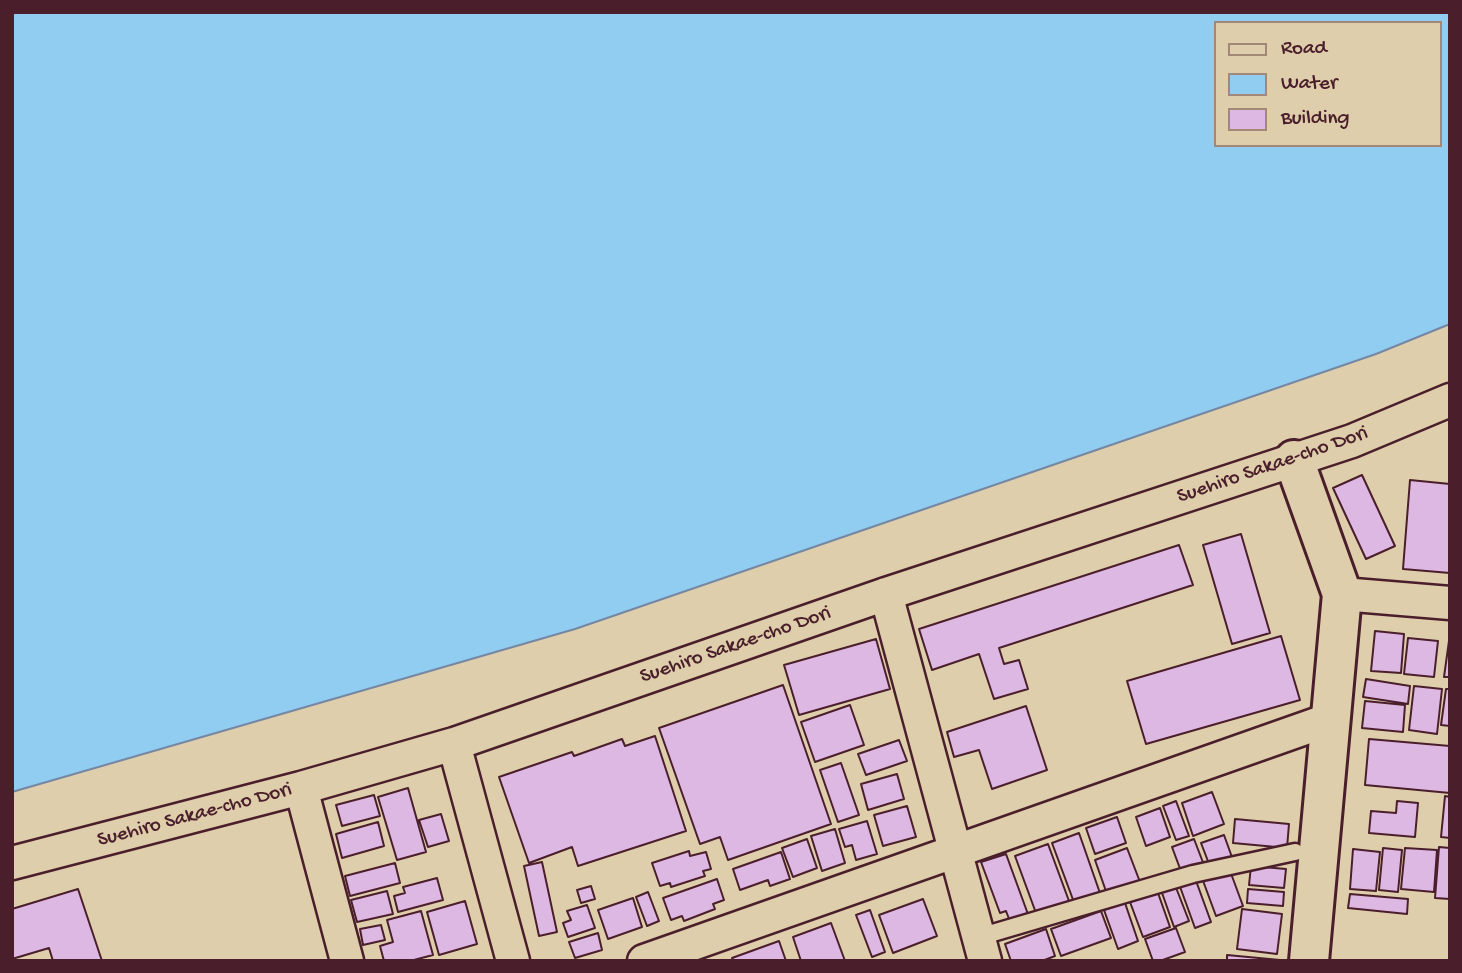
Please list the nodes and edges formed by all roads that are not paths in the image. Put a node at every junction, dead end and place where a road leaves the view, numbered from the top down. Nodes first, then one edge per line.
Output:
1 (1450, 400) edge
2 (1294, 460) junction
3 (886, 594) junction
4 (1342, 594) junction
5 (1450, 603) edge
6 (1331, 719) junction
7 (454, 744) junction
8 (302, 788) junction
9 (956, 850) junction
10 (1294, 852) dead end
11 (12, 863) edge
12 (982, 949) edge
13 (346, 961) edge
14 (513, 961) edge
15 (645, 961) edge
16 (1309, 961) edge

1 - 2 street, Suehiro Sakae-cho Dori
2 - 3 street, Suehiro Sakae-cho Dori
2 - 4 street
3 - 7 street, Suehiro Sakae-cho Dori
3 - 9 street
4 - 5 street
4 - 6 street
6 - 9 street
6 - 16 street
7 - 8 street, Suehiro Sakae-cho Dori
7 - 14 street
8 - 11 street, Suehiro Sakae-cho Dori
8 - 13 street
9 - 12 street
9 - 15 street
10 - 12 lane

